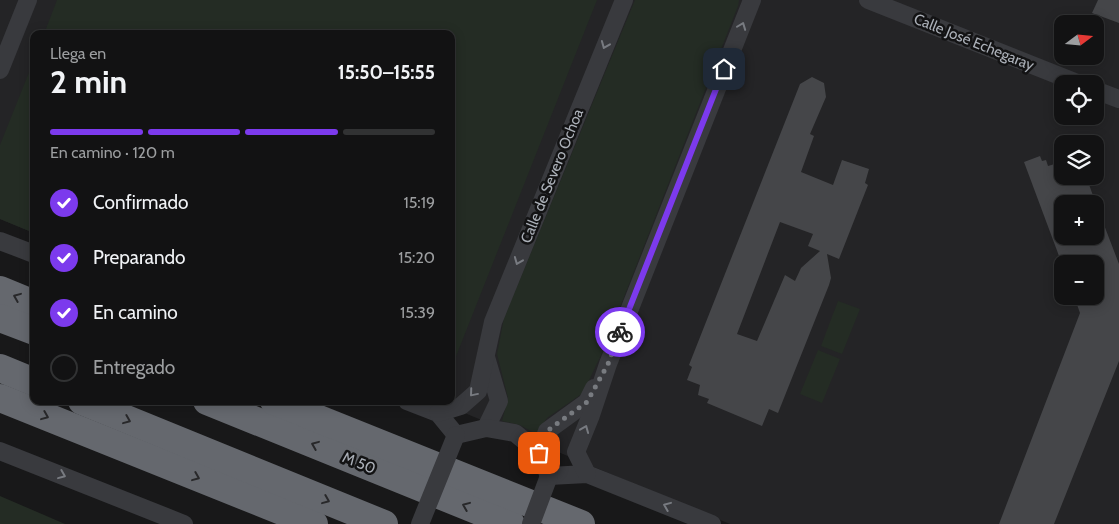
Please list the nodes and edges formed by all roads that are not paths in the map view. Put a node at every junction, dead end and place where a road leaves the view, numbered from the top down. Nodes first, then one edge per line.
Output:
1 (28, 0) edge
2 (624, 0) edge
3 (752, 0) edge
4 (868, 0) edge
5 (0, 70) edge
6 (1057, 75) edge
7 (1104, 93) edge
8 (1119, 99) edge
9 (0, 241) edge
10 (30, 252) edge
11 (0, 290) edge
12 (30, 302) edge
13 (0, 318) edge
14 (30, 329) edge
15 (486, 354) junction
16 (608, 364) junction
17 (0, 368) edge
18 (30, 380) edge
19 (0, 398) edge
20 (92, 405) edge
21 (217, 405) edge
22 (284, 405) edge
23 (417, 405) edge
24 (438, 413) junction
25 (486, 428) junction
26 (456, 434) junction
27 (0, 451) edge
28 (539, 453) junction
29 (587, 474) junction
30 (549, 476) junction
31 (184, 524) edge
32 (314, 524) edge
33 (384, 524) edge
34 (420, 524) edge
35 (511, 524) edge
36 (531, 524) edge
37 (580, 524) edge
38 (712, 524) edge

1 - 5 street
2 -> 15 street, Calle de Severo Ochoa
16 -> 3 street
4 - 6 street, Calle José Echegaray
7 - 8 street
9 - 10 street
12 -> 11 highway
13 - 14 highway
15 -> 24 street, Calle de Severo Ochoa
15 - 25 street, Calle de Severo Ochoa
16 - 28 street
29 -> 16 street
17 - 18 highway
19 -> 32 highway
20 -> 33 highway
35 -> 21 highway, M 50
22 - 37 highway
23 - 24 street
24 - 26 street
25 - 26 street
25 - 28 street
26 - 34 street, bridge
27 -> 31 street
28 - 30 street
29 - 30 street
38 -> 29 street
30 - 36 street, bridge

